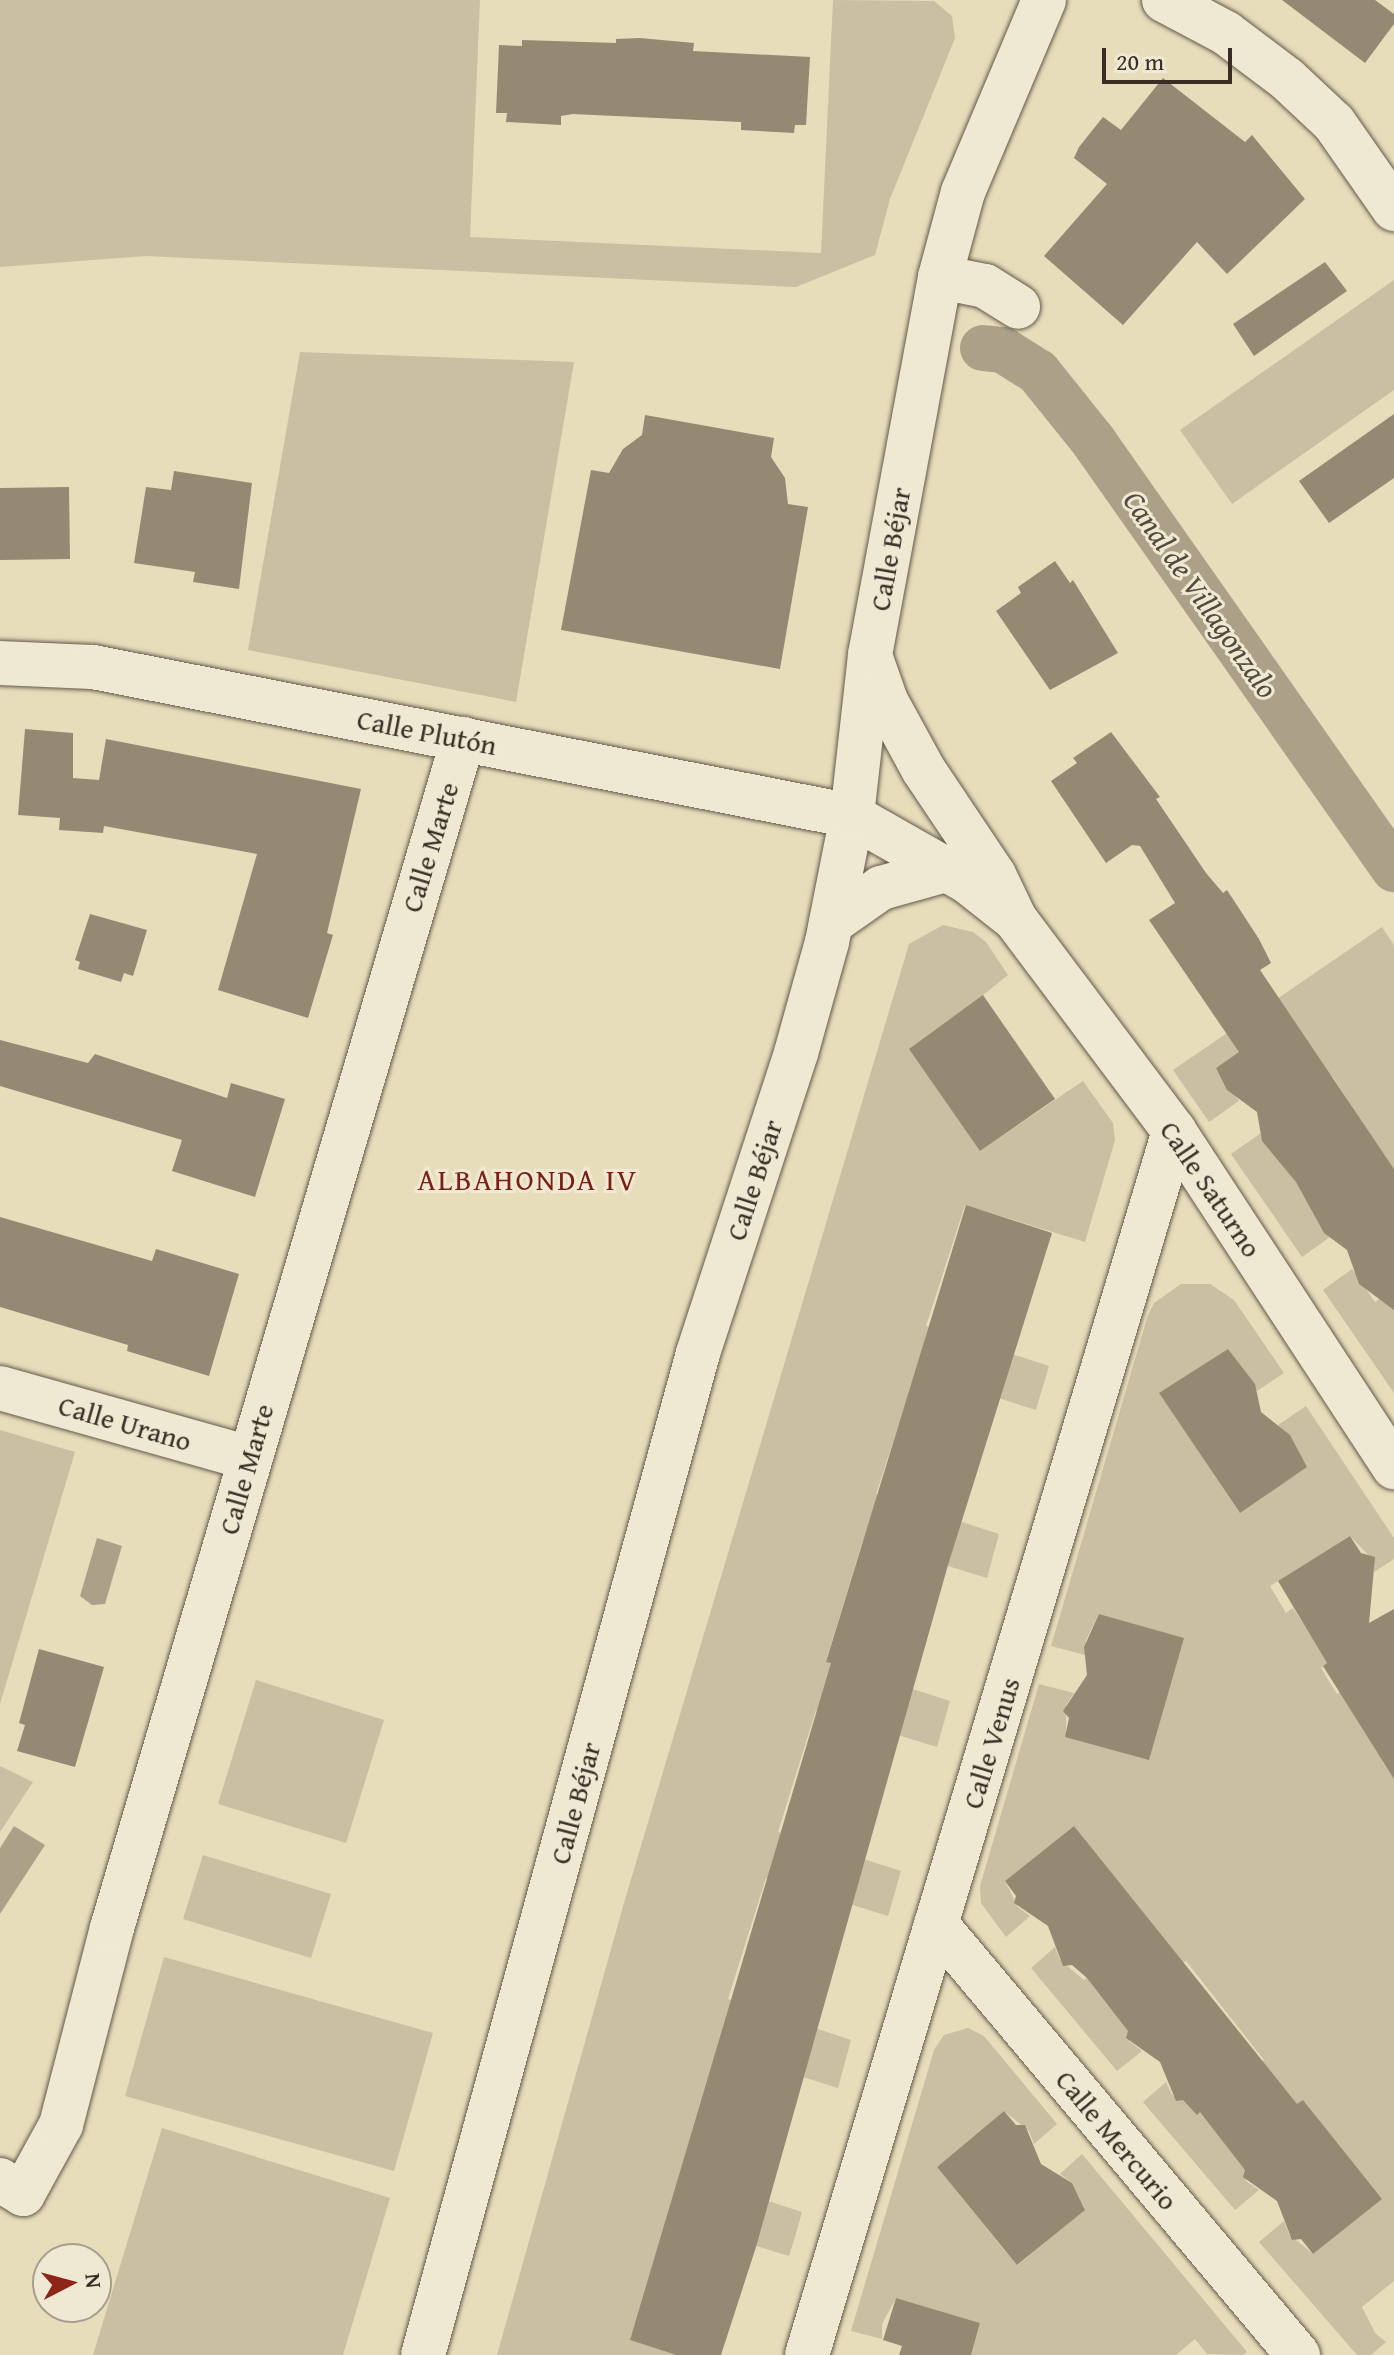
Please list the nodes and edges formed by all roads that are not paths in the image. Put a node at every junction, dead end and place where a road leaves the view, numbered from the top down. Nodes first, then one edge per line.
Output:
1 (1044, 0) edge
2 (1164, 0) edge
3 (1390, 190) edge
4 (940, 277) junction
5 (1018, 307) dead end
6 (870, 655) junction
7 (0, 663) edge
8 (463, 739) junction
9 (852, 816) junction
10 (958, 855) junction
11 (831, 923) junction
12 (1174, 1131) junction
13 (0, 1388) edge
14 (249, 1458) junction
15 (1394, 1467) edge
16 (936, 1924) junction
17 (12, 2187) edge
18 (423, 2355) edge
19 (807, 2355) edge
20 (1298, 2355) edge

1 - 4 street, Calle Béjar
2 - 3 street
4 - 5 street
4 - 6 street, Calle Béjar
6 - 9 street, Calle Béjar
6 - 10 street, Calle Saturno
7 - 8 street, Calle Plutón
8 - 9 street, Calle Plutón
8 - 14 street, Calle Marte
9 - 10 street, Calle Saturno
9 - 11 street, Calle Béjar
10 - 11 street
10 - 12 street, Calle Saturno
11 - 18 street, Calle Béjar
12 - 15 street, Calle Saturno
12 - 16 street, Calle Venus
13 - 14 street, Calle Urano
14 - 17 street, Calle Marte
16 - 19 street, Calle Venus
16 - 20 street, Calle Mercurio

